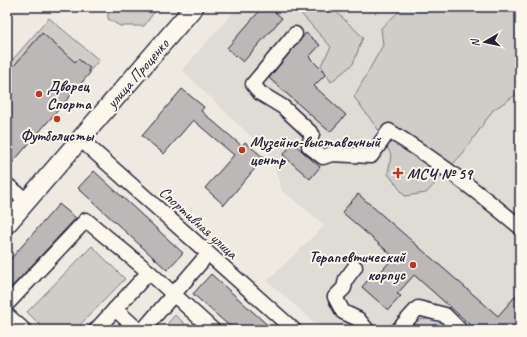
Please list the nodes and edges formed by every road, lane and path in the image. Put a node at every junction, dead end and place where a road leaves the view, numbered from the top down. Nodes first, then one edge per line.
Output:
1 (194, 7) edge
2 (295, 34) dead end
3 (80, 139) junction
4 (7, 185) edge
5 (27, 201) junction
6 (7, 224) edge
7 (520, 226) edge
8 (202, 261) dead end
9 (355, 267) dead end
10 (149, 272) junction
11 (174, 294) junction
12 (7, 304) edge
13 (114, 309) junction
14 (7, 315) edge
15 (24, 330) edge
16 (96, 330) edge
17 (138, 330) edge
18 (143, 330) edge
19 (213, 330) edge
20 (294, 330) edge
21 (367, 330) edge
22 (398, 330) edge
23 (460, 330) edge

1 - 3 main road, улица Проценко
2 - 7 street
3 - 5 main road, улица Проценко
3 - 20 street, Спортивная улица
4 - 5 street
5 - 6 main road, улица Проценко
8 - 11 street
9 - 21 street
10 - 11 street
10 - 12 street
10 - 13 street
11 - 18 street
11 - 19 street
13 - 16 street
13 - 17 street
14 - 15 street
22 - 23 street

